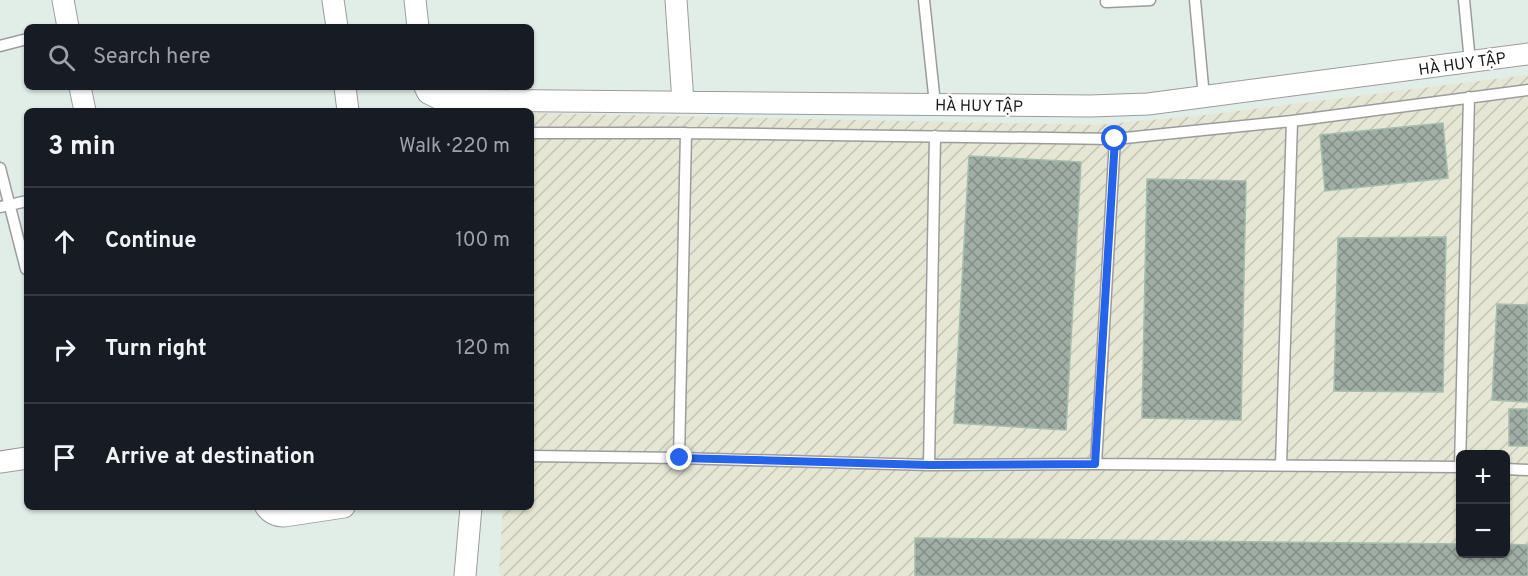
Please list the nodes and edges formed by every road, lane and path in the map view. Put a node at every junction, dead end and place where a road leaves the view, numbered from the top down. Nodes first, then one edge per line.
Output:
1 (63, 0) edge
2 (333, 0) edge
3 (416, 0) edge
4 (676, 0) edge
5 (924, 0) edge
6 (1150, 0) edge
7 (1195, 0) edge
8 (1464, 0) edge
9 (1106, 2) dead end
10 (67, 24) edge
11 (337, 24) edge
12 (418, 24) edge
13 (24, 40) edge
14 (0, 46) edge
15 (1528, 54) edge
16 (1470, 62) junction
17 (81, 90) edge
18 (345, 90) edge
19 (427, 90) edge
20 (1528, 90) edge
21 (1204, 97) junction
22 (1469, 98) junction
23 (684, 102) junction
24 (935, 104) junction
25 (84, 108) edge
26 (348, 108) edge
27 (1292, 121) junction
28 (534, 133) edge
29 (686, 133) junction
30 (935, 136) junction
31 (1115, 139) junction
32 (0, 168) edge
33 (24, 202) edge
34 (5, 206) edge
35 (24, 263) edge
36 (1460, 450) edge
37 (534, 456) edge
38 (24, 458) edge
39 (680, 458) junction
40 (0, 462) edge
41 (1095, 464) junction
42 (929, 465) junction
43 (1281, 465) junction
44 (1456, 467) edge
45 (1510, 469) edge
46 (1528, 470) edge
47 (269, 510) edge
48 (324, 510) edge
49 (471, 510) edge
50 (465, 576) edge

1 - 10 street
2 - 11 street
3 - 12 street
4 - 23 street
5 - 24 lane
6 - 9 lane
7 - 21 lane
8 - 16 lane
13 - 14 lane
15 - 16 street, HÀ HUY TẬP
16 - 21 street, HÀ HUY TẬP
17 - 25 street
18 - 26 street
19 - 23 street, HÀ HUY TẬP
20 - 22 lane
21 - 24 street, HÀ HUY TẬP
22 - 27 lane
22 - 36 lane
23 - 24 street, HÀ HUY TẬP
27 - 31 lane
27 - 43 lane
28 - 29 lane
29 - 30 lane
29 - 39 lane
30 - 31 lane
30 - 42 lane
31 - 41 lane
32 - 34 lane
33 - 34 lane
34 - 35 lane
37 - 39 lane
38 - 40 street
39 - 42 lane
41 - 42 lane
41 - 43 lane
43 - 44 lane
45 - 46 lane
47 - 48 street
49 - 50 street

